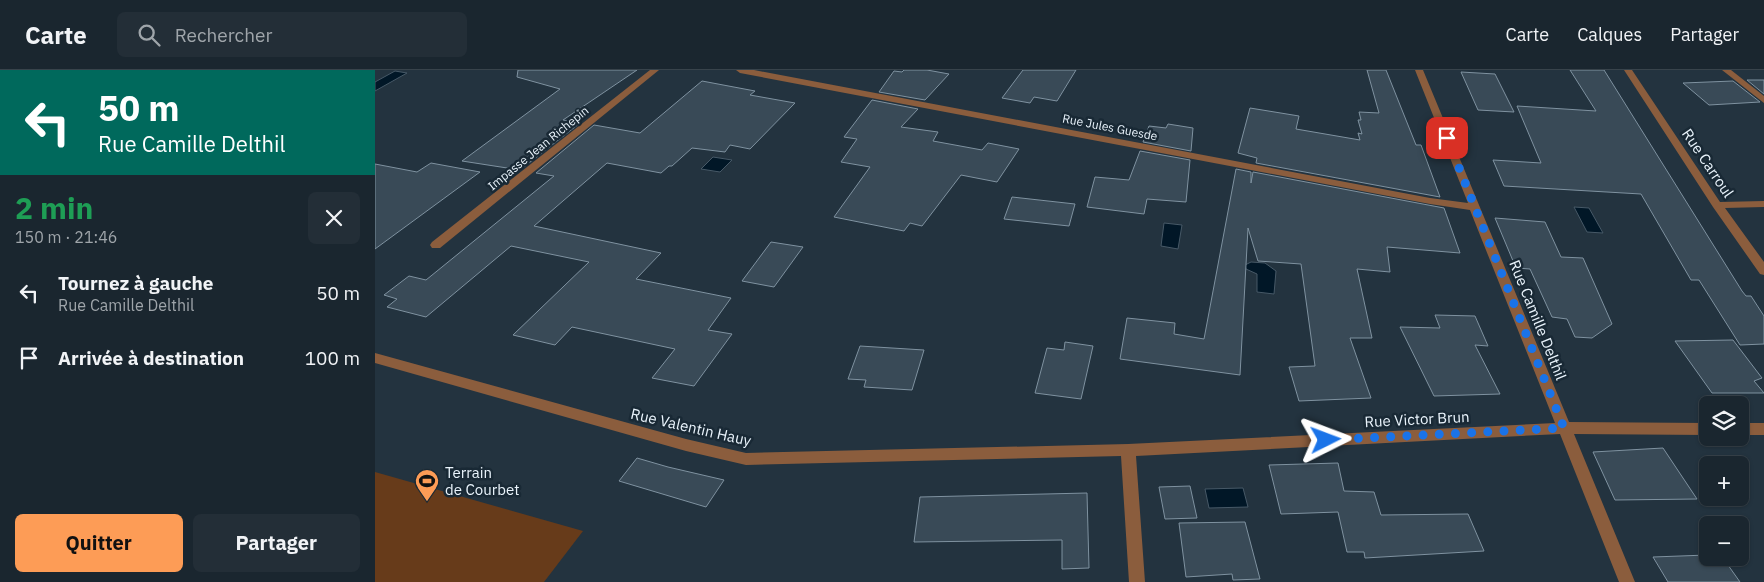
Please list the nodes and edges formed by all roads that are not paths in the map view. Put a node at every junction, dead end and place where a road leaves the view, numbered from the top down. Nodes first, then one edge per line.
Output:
1 (655, 70) edge
2 (740, 70) edge
3 (1419, 70) edge
4 (1628, 70) edge
5 (1726, 70) edge
6 (1764, 100) edge
7 (1764, 204) edge
8 (1717, 205) junction
9 (1475, 207) junction
10 (436, 245) dead end
11 (1764, 272) edge
12 (375, 358) edge
13 (1564, 428) junction
14 (1699, 429) edge
15 (1749, 429) edge
16 (1764, 429) edge
17 (1128, 450) junction
18 (1137, 582) edge
19 (1627, 582) edge

1 - 10 street, Impasse Jean Richepin
2 - 9 street, Rue Jules Guesde
3 - 9 street, Rue Camille Delthil
4 - 8 street, Rue Carroul
5 - 6 street
7 - 8 street
8 - 11 street, Rue Carroul
9 - 13 street, Rue Camille Delthil
12 - 17 street, Rue Valentin Hauy
13 - 14 street, Rue Victor Brun
13 - 17 street, Rue Victor Brun
13 - 19 street, Rue Camille Delthil
15 - 16 street
17 - 18 street

